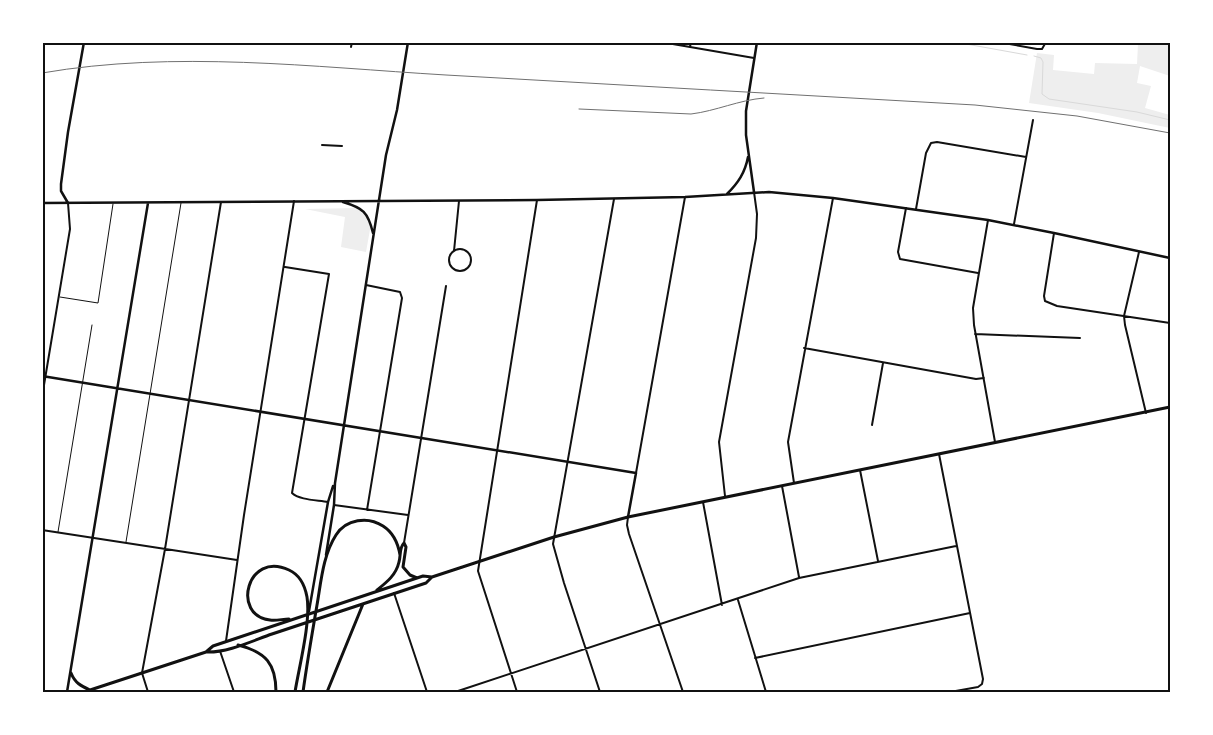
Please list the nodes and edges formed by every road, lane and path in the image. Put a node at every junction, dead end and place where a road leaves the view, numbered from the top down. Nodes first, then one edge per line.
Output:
1 (84, 42) edge
2 (352, 42) edge
3 (408, 42) edge
4 (662, 42) edge
5 (691, 42) edge
6 (757, 42) edge
7 (998, 42) edge
8 (1046, 44) edge
9 (351, 47) dead end
10 (690, 48) junction
11 (754, 58) junction
12 (1032, 120) dead end
13 (322, 145) dead end
14 (342, 146) dead end
15 (748, 153) junction
16 (1026, 157) junction
17 (754, 192) junction
18 (727, 194) junction
19 (686, 197) junction
20 (833, 198) junction
21 (614, 199) junction
22 (537, 200) junction
23 (294, 201) junction
24 (339, 201) junction
25 (379, 201) junction
26 (459, 201) junction
27 (148, 202) junction
28 (181, 202) junction
29 (221, 202) junction
30 (42, 203) edge
31 (68, 203) junction
32 (113, 203) junction
33 (906, 208) junction
34 (916, 209) junction
35 (988, 220) junction
36 (1014, 224) junction
37 (1054, 232) junction
38 (374, 235) junction
39 (454, 251) junction
40 (1139, 252) junction
41 (1170, 258) edge
42 (285, 267) junction
43 (978, 273) junction
44 (366, 285) junction
45 (446, 286) dead end
46 (59, 297) junction
47 (1124, 316) junction
48 (1170, 323) edge
49 (92, 325) dead end
50 (975, 334) junction
51 (1080, 338) dead end
52 (804, 348) junction
53 (884, 363) junction
54 (44, 376) edge
55 (984, 378) junction
56 (84, 383) junction
57 (117, 388) junction
58 (150, 394) junction
59 (42, 397) edge
60 (188, 401) junction
61 (1170, 408) edge
62 (261, 412) junction
63 (1146, 413) junction
64 (304, 418) junction
65 (343, 425) junction
66 (872, 425) dead end
67 (380, 432) junction
68 (421, 439) junction
69 (995, 443) junction
70 (496, 450) junction
71 (939, 454) junction
72 (567, 462) junction
73 (860, 470) junction
74 (636, 473) junction
75 (334, 483) junction
76 (794, 484) junction
77 (782, 486) junction
78 (726, 498) junction
79 (328, 502) junction
80 (703, 502) junction
81 (334, 505) junction
82 (367, 510) junction
83 (408, 515) junction
84 (628, 517) junction
85 (42, 530) edge
86 (58, 532) junction
87 (554, 537) junction
88 (93, 538) junction
89 (404, 542) junction
90 (126, 543) junction
91 (956, 546) junction
92 (165, 549) junction
93 (400, 555) junction
94 (237, 560) junction
95 (478, 562) junction
96 (878, 562) junction
97 (324, 564) junction
98 (432, 577) junction
99 (417, 578) junction
100 (799, 578) junction
101 (375, 592) junction
102 (394, 593) junction
103 (738, 600) junction
104 (363, 604) junction
105 (722, 605) junction
106 (309, 612) junction
107 (970, 613) junction
108 (295, 618) junction
109 (660, 625) junction
110 (226, 642) junction
111 (238, 645) junction
112 (586, 649) junction
113 (220, 651) junction
114 (206, 652) junction
115 (755, 658) junction
116 (71, 673) junction
117 (142, 673) junction
118 (511, 674) junction
119 (90, 691) junction
120 (67, 692) edge
121 (84, 692) edge
122 (148, 692) edge
123 (234, 692) edge
124 (276, 692) edge
125 (295, 692) edge
126 (302, 692) edge
127 (327, 692) edge
128 (427, 692) edge
129 (455, 692) edge
130 (517, 692) edge
131 (600, 692) edge
132 (683, 692) edge
133 (766, 692) edge
134 (950, 692) edge

1 - 31 street
2 - 9 street
3 - 25 street
4 - 10 street
5 - 10 street
6 - 11 street
7 - 8 street
10 - 11 street
11 - 15 street
12 - 16 street
13 - 14 street
15 - 17 street
15 - 18 street
16 - 34 street
16 - 36 street
17 - 18 street
17 - 20 street
17 - 78 street
18 - 19 street
19 - 21 street
19 - 74 street
20 - 33 street
20 - 52 street
21 - 22 street
21 - 72 street
22 - 26 street
22 - 70 street
23 - 24 street
23 - 29 street
23 - 42 street
24 - 25 street
24 - 38 street
25 - 26 street
25 - 38 street
26 - 39 street
27 - 28 street
27 - 32 street
27 - 57 street
28 - 29 street
28 - 58 lane
29 - 60 street
30 - 31 street
31 - 32 street
31 - 46 street
32 - 46 lane
33 - 34 street
33 - 43 street
34 - 35 street
35 - 36 street
35 - 43 street
36 - 37 street
37 - 40 street
37 - 47 street
38 - 44 street
39 - 39 street
40 - 41 street
40 - 47 street
42 - 62 street
42 - 64 street
43 - 50 street
44 - 65 street
44 - 67 street
45 - 68 street
46 - 54 street
47 - 48 street
47 - 63 street
49 - 56 lane
50 - 51 street
50 - 55 street
52 - 53 street
52 - 76 street
53 - 55 street
53 - 66 street
54 - 56 street
54 - 59 street
55 - 69 street
56 - 57 street
56 - 86 lane
57 - 58 street
57 - 88 street
58 - 60 street
58 - 90 lane
60 - 62 street
60 - 92 street
61 - 63 main road
62 - 64 street
62 - 94 street
63 - 69 main road
64 - 65 street
64 - 79 street
65 - 67 street
65 - 75 street
67 - 68 street
67 - 82 street
68 - 70 street
68 - 83 street
69 - 71 main road
70 - 72 street
70 - 95 street
71 - 73 main road
71 - 91 street
72 - 74 street
72 - 87 street
73 - 76 main road
73 - 96 street
74 - 84 street
75 - 79 street
75 - 81 street
76 - 77 main road
77 - 78 main road
77 - 100 street
78 - 80 main road
79 - 106 street
80 - 84 main road
80 - 105 street
81 - 82 street
81 - 97 street
82 - 83 street
83 - 89 street
84 - 87 main road
84 - 109 street
85 - 86 street
86 - 88 street
87 - 95 main road
87 - 112 street
88 - 90 street
88 - 116 street
89 - 93 main road
89 - 99 main road
90 - 92 street
91 - 96 street
91 - 107 street
92 - 94 street
92 - 117 street
93 - 97 main road
93 - 101 main road
94 - 110 street
95 - 98 main road
95 - 118 street
96 - 100 street
97 - 126 main road
98 - 99 main road
98 - 102 main road
99 - 101 main road
100 - 103 street
101 - 108 main road
102 - 104 main road
102 - 128 street
103 - 105 street
103 - 115 street
104 - 111 main road
104 - 127 main road
105 - 109 street
106 - 108 main road
106 - 125 main road
107 - 115 street
107 - 134 street
108 - 110 main road
109 - 112 street
109 - 132 street
110 - 114 main road
111 - 113 main road
111 - 124 main road
112 - 118 street
112 - 131 street
113 - 114 main road
113 - 123 street
114 - 117 main road
115 - 133 street
116 - 119 main road
116 - 120 street
117 - 119 main road
117 - 122 street
118 - 129 street
118 - 130 street
119 - 121 main road

